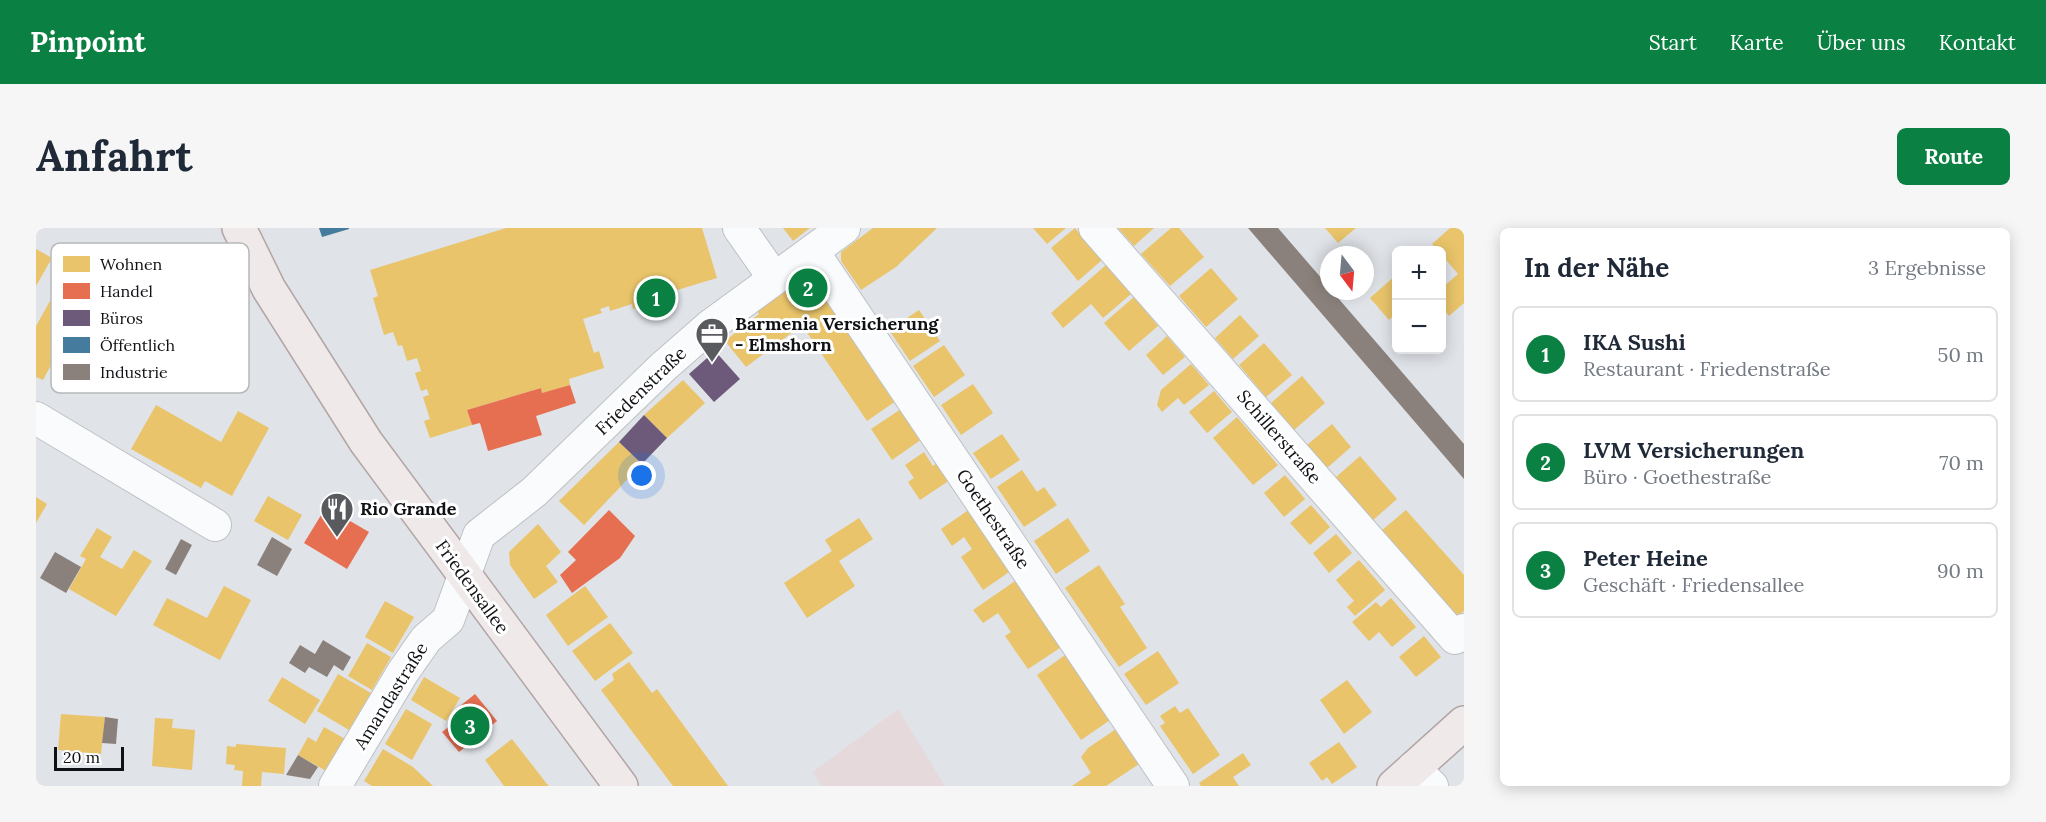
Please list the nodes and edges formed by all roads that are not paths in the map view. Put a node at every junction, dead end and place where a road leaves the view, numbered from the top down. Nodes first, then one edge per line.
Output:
1 (239, 228) edge
2 (739, 228) edge
3 (844, 228) edge
4 (1095, 228) edge
5 (246, 243) edge
6 (249, 248) edge
7 (813, 252) junction
8 (774, 278) junction
9 (36, 418) edge
10 (215, 525) dead end
11 (465, 577) junction
12 (1464, 630) edge
13 (1464, 723) edge
14 (1413, 780) edge
15 (335, 786) edge
16 (621, 786) edge
17 (1173, 786) edge

1 - 5 main road, Friedensallee
2 - 8 street
3 - 7 street, Friedenstraße
4 - 12 street, Schillerstraße
6 - 11 main road, Friedensallee
7 - 8 street, Friedenstraße
7 - 17 street, Goethestraße
8 - 11 street, Friedenstraße
9 - 10 street
11 - 15 street, Amandastraße
11 - 16 main road, Friedensallee
13 - 14 main road

